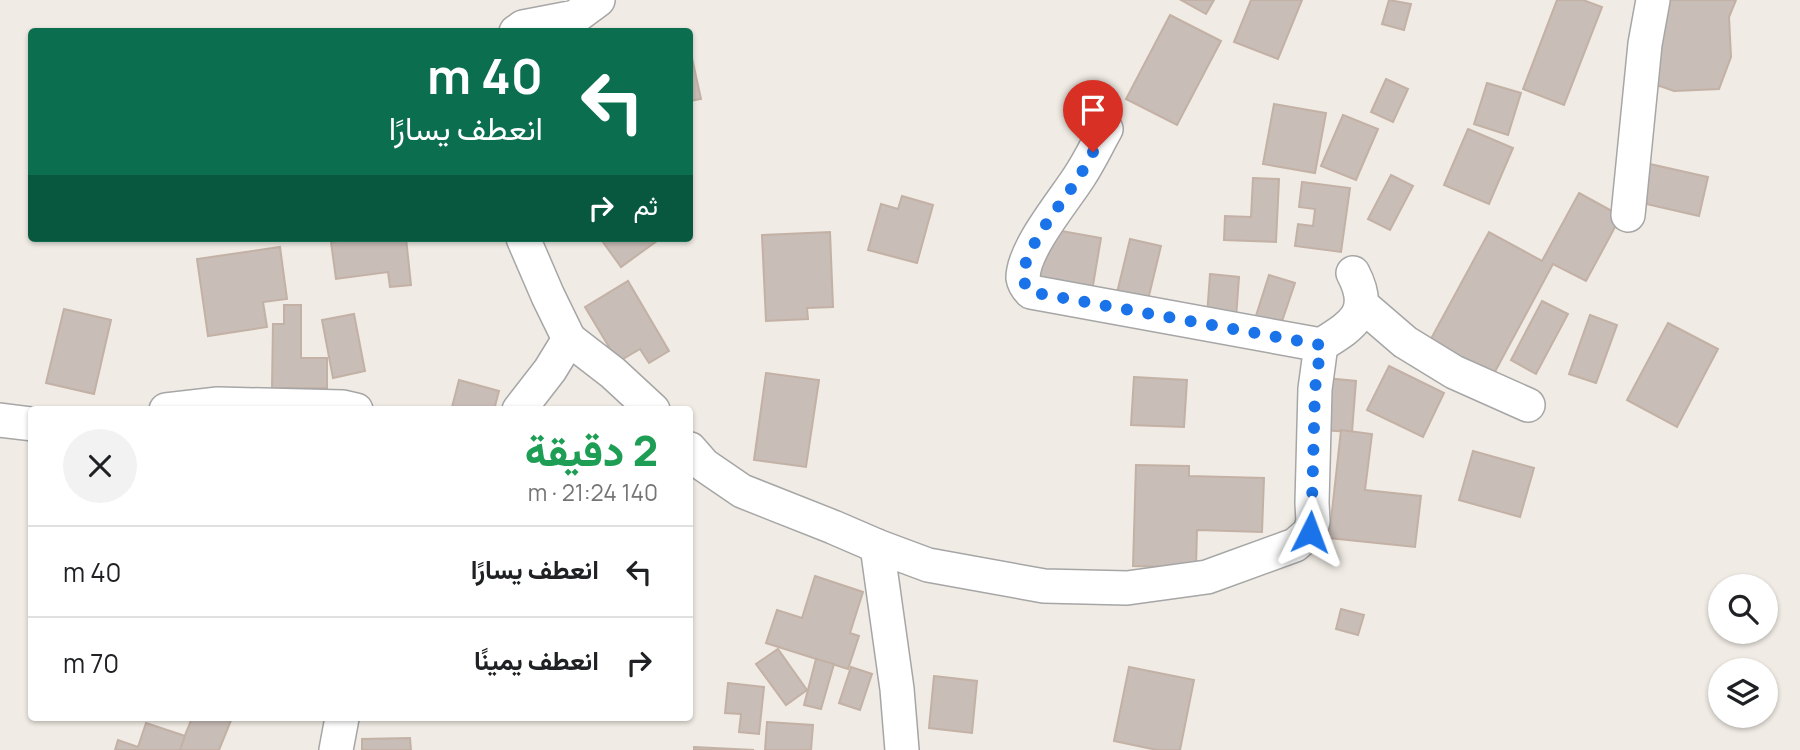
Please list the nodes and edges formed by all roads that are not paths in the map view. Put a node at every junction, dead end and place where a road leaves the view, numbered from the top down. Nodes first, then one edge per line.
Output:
1 (598, 0) edge
2 (1653, 0) edge
3 (522, 28) edge
4 (1106, 129) dead end
5 (1628, 215) dead end
6 (525, 242) edge
7 (1353, 273) dead end
8 (1362, 305) junction
9 (569, 339) junction
10 (1321, 345) junction
11 (1528, 405) dead end
12 (201, 406) edge
13 (301, 406) edge
14 (522, 406) edge
15 (649, 406) edge
16 (0, 420) edge
17 (28, 424) edge
18 (693, 452) edge
19 (877, 546) junction
20 (341, 721) edge
21 (336, 750) edge
22 (902, 750) edge

1 - 3 street
2 - 5 street
4 - 10 street
6 - 9 street
7 - 8 street
8 - 10 street
8 - 11 street
9 - 14 street
9 - 15 street
10 - 19 street
12 - 13 street
16 - 17 street
18 - 19 street
19 - 22 street
20 - 21 street

